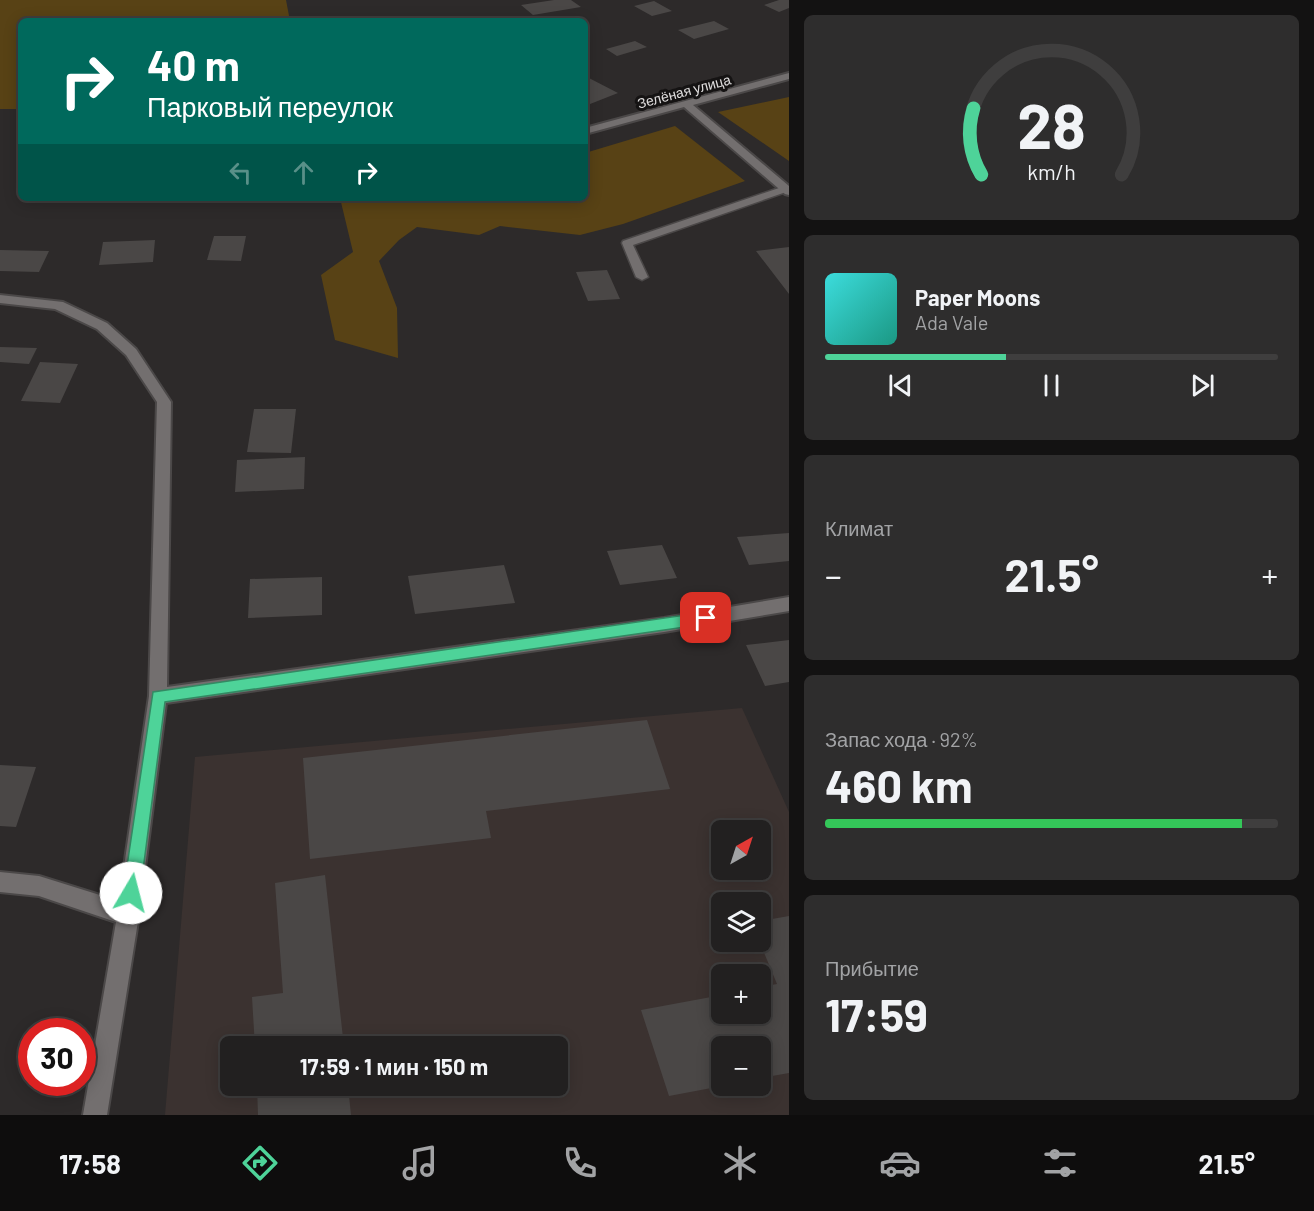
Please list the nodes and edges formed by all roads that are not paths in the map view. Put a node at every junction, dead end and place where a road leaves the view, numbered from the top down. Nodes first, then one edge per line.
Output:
1 (789, 76) edge
2 (687, 104) junction
3 (588, 130) edge
4 (788, 190) edge
5 (642, 278) dead end
6 (0, 299) edge
7 (789, 604) edge
8 (158, 696) junction
9 (0, 882) edge
10 (128, 915) junction
11 (95, 1115) edge

1 - 2 street, Зелёная улица
2 - 3 street, Зелёная улица
2 - 4 street
4 - 5 lane
6 - 8 street
7 - 8 street
8 - 10 street
9 - 10 street
10 - 11 street

